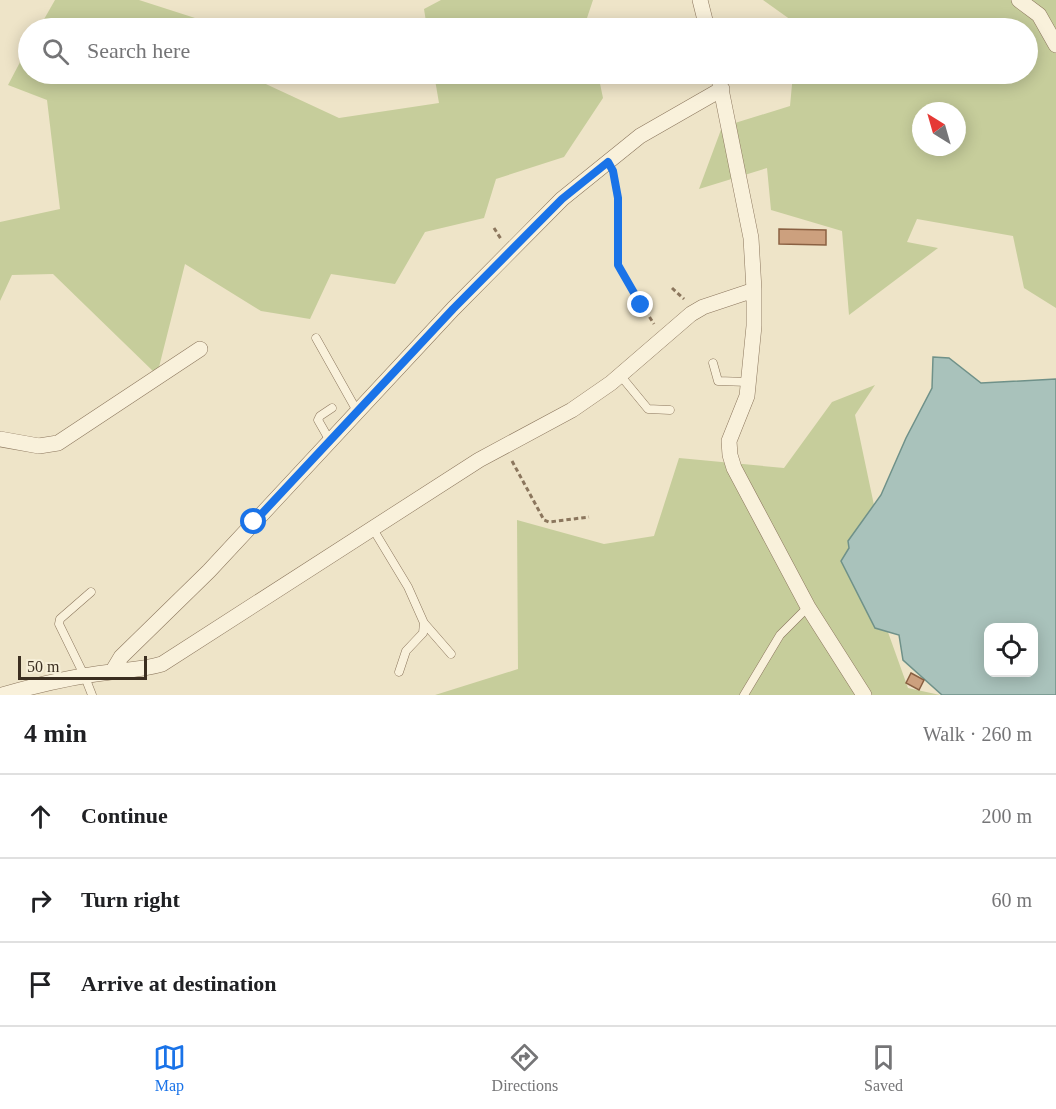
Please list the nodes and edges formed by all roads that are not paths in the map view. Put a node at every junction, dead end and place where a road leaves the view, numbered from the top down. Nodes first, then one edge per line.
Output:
1 (700, 0) edge
2 (1020, 0) edge
3 (704, 18) edge
4 (1056, 45) edge
5 (721, 84) edge
6 (722, 89) junction
7 (754, 290) junction
8 (316, 338) dead end
9 (200, 349) dead end
10 (713, 363) dead end
11 (620, 375) junction
12 (748, 382) junction
13 (332, 408) dead end
14 (670, 410) dead end
15 (357, 411) junction
16 (0, 439) edge
17 (330, 441) junction
18 (373, 529) junction
19 (91, 592) dead end
20 (808, 607) junction
21 (424, 623) junction
22 (451, 654) dead end
23 (112, 672) junction
24 (399, 672) dead end
25 (85, 677) junction
26 (2, 695) edge
27 (92, 695) edge
28 (744, 695) edge
29 (864, 695) edge

1 - 3 street
2 - 4 street
5 - 6 street
6 - 7 street
6 - 15 street
7 - 11 street
7 - 12 street
8 - 15 lane
9 - 16 street
10 - 12 lane
11 - 14 lane
11 - 18 street
12 - 20 street
13 - 17 lane
15 - 17 street
17 - 23 street
18 - 21 lane
18 - 23 street
19 - 25 lane
20 - 28 lane
20 - 29 street
21 - 22 lane
21 - 24 lane
23 - 25 street
25 - 26 street
25 - 27 lane

